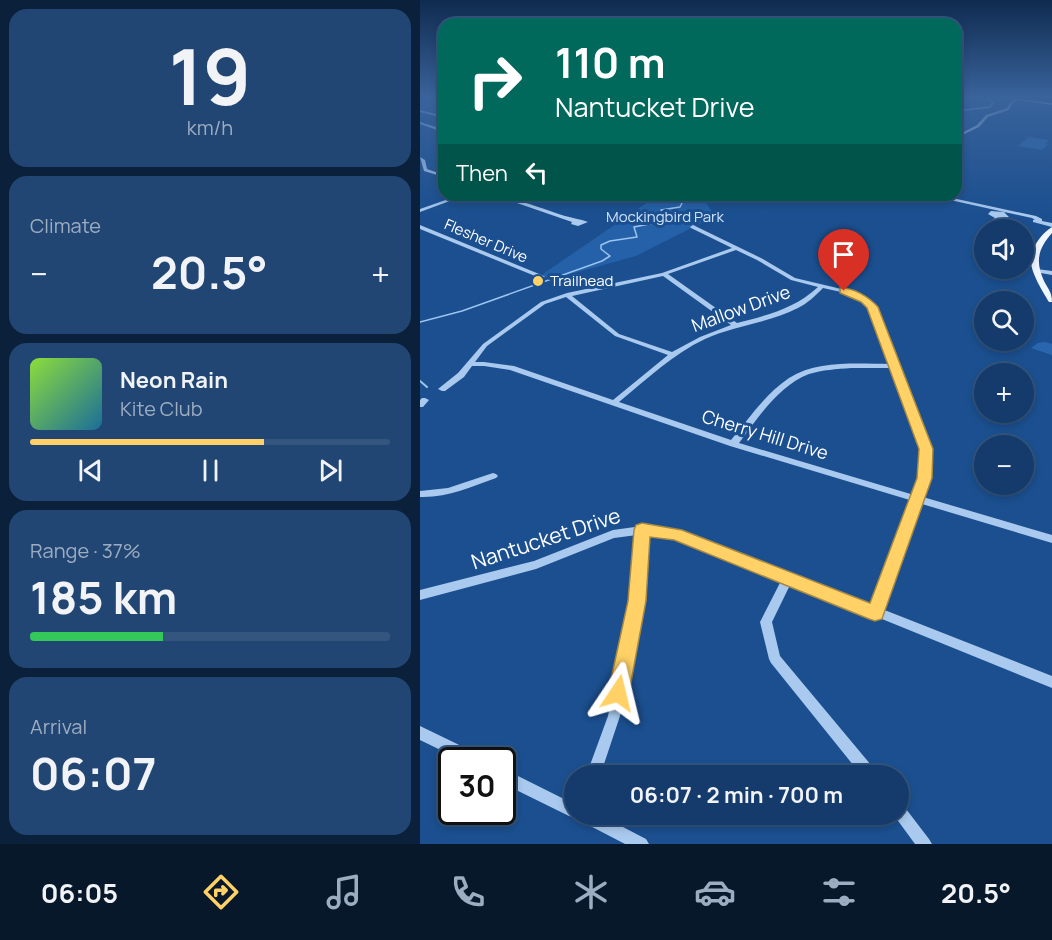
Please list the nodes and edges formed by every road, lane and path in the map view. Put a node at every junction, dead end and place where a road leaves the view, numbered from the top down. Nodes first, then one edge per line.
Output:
1 (420, 158) edge
2 (438, 174) edge
3 (448, 201) edge
4 (513, 201) edge
5 (962, 201) edge
6 (420, 211) edge
7 (1006, 215) junction
8 (999, 218) joint
9 (575, 221) dead end
10 (1038, 222) junction
11 (420, 227) edge
12 (693, 227) dead end
13 (1052, 227) edge
14 (736, 248) junction
15 (1036, 271) junction
16 (1052, 273) edge
17 (664, 274) junction
18 (542, 277) dead end
19 (822, 286) junction
20 (567, 295) junction
21 (1051, 295) edge
22 (735, 325) junction
23 (671, 354) junction
24 (469, 364) junction
25 (896, 366) junction
26 (442, 389) dead end
27 (614, 403) junction
28 (733, 444) junction
29 (493, 476) dead end
30 (420, 494) edge
31 (918, 498) junction
32 (642, 530) junction
33 (1052, 539) edge
34 (788, 577) junction
35 (420, 595) edge
36 (875, 613) junction
37 (1052, 682) edge
38 (420, 733) edge
39 (449, 747) edge
40 (597, 765) edge
41 (862, 765) edge
42 (516, 782) edge
43 (564, 805) edge
44 (909, 824) edge
45 (604, 825) edge
46 (641, 844) edge
47 (924, 844) edge

1 - 2 street
3 - 6 street
4 - 9 street
5 - 10 street
7 - 8 street
7 - 8 street
7 - 10 street
10 - 13 street
11 - 18 street, Flesher Drive
12 - 14 street
13 - 15 main road
14 - 17 street
14 - 19 street
15 - 16 street
15 - 21 main road
17 - 20 street
17 - 22 street
19 - 22 street, Mallow Drive
19 - 25 street
20 - 23 street
20 - 24 street
22 - 23 street, Mallow Drive
23 - 27 street, Mallow Drive
24 - 26 street
24 - 27 street, Cherry Hill Drive
25 - 28 street
25 - 31 street
27 - 28 street, Cherry Hill Drive
28 - 31 street, Cherry Hill Drive
29 - 30 street
31 - 33 street, Cherry Hill Drive
31 - 36 street
32 - 34 street, Nantucket Drive
32 - 35 street, Nantucket Drive
32 - 40 street
34 - 36 street, Nantucket Drive
34 - 41 street
36 - 37 street, Nantucket Drive
38 - 39 street
42 - 43 street
44 - 47 street
45 - 46 street

